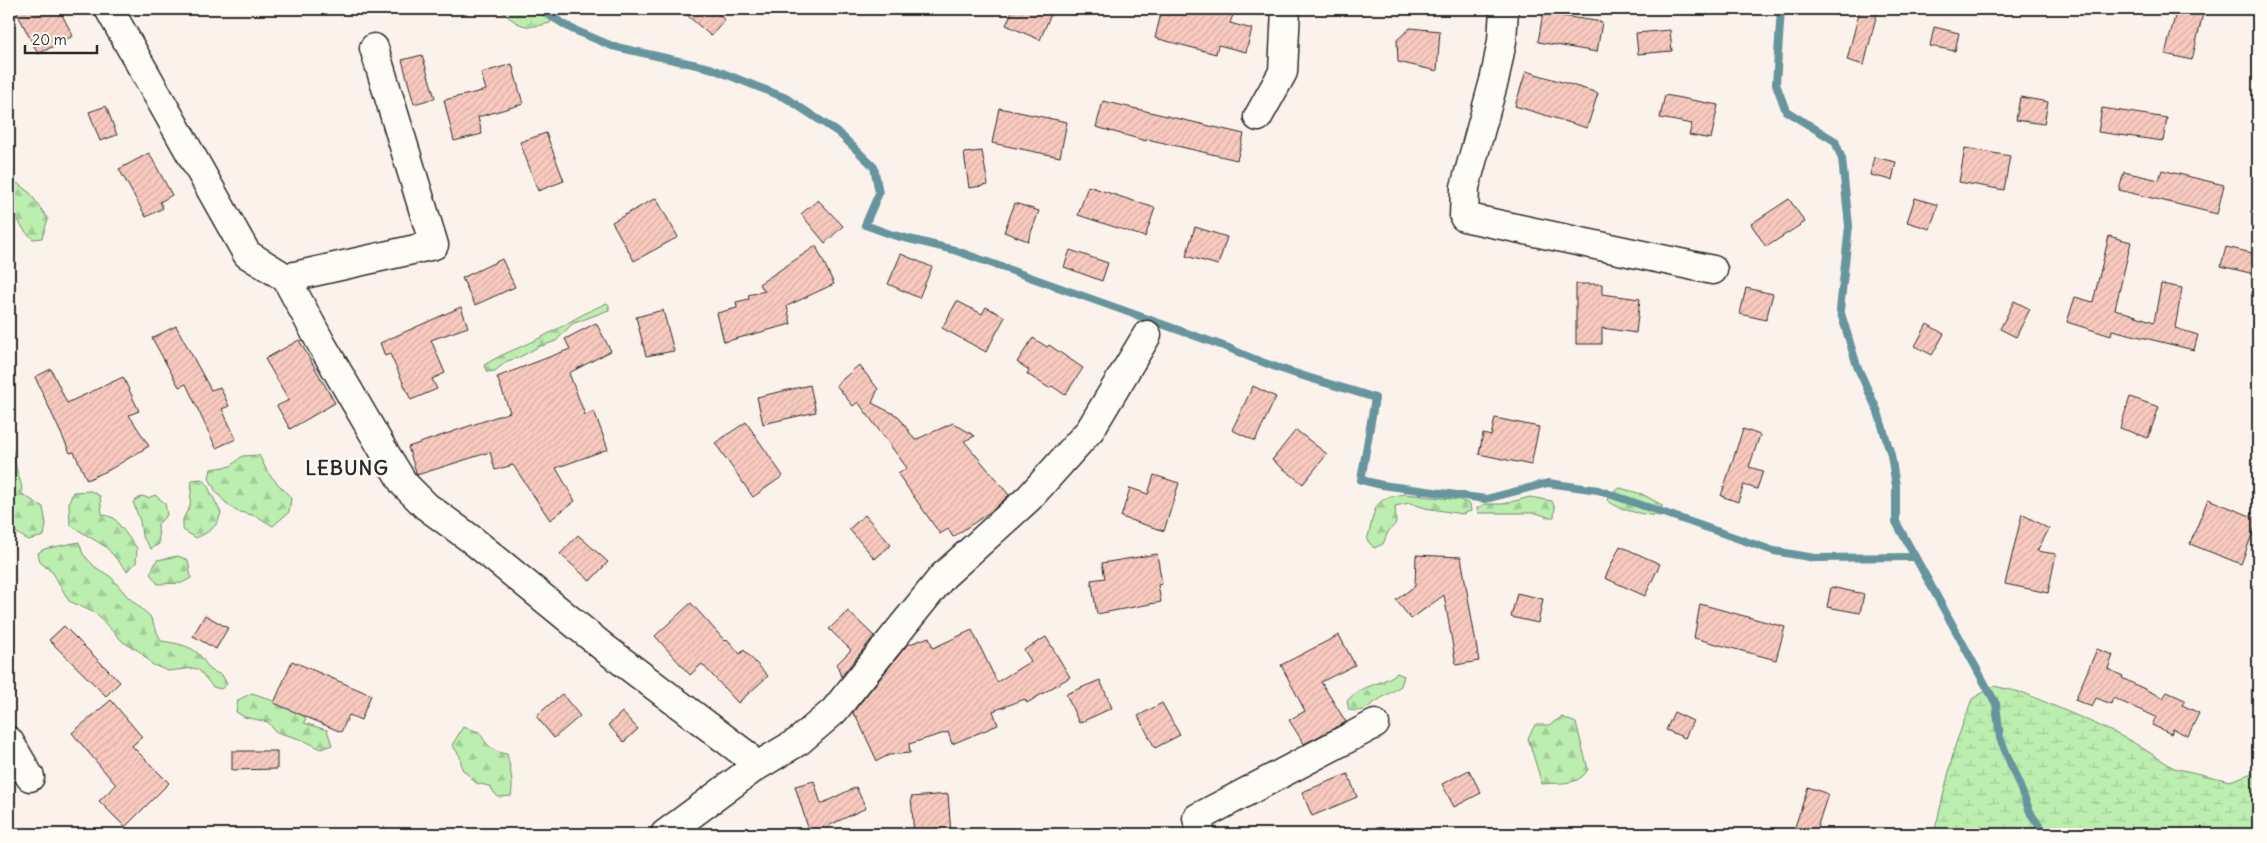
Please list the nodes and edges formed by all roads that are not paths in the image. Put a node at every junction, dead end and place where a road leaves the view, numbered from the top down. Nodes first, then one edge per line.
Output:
1 (109, 9) edge
2 (1286, 9) edge
3 (1504, 9) edge
4 (374, 48) dead end
5 (1258, 116) dead end
6 (1713, 270) dead end
7 (286, 278) junction
8 (1147, 335) dead end
9 (1375, 724) dead end
10 (9, 741) edge
11 (754, 768) junction
12 (30, 777) dead end
13 (665, 834) edge
14 (1201, 834) edge

1 - 7 street
2 - 5 street
3 - 6 street
4 - 7 street
7 - 11 street
8 - 11 street
9 - 14 street
10 - 12 street
11 - 13 street

